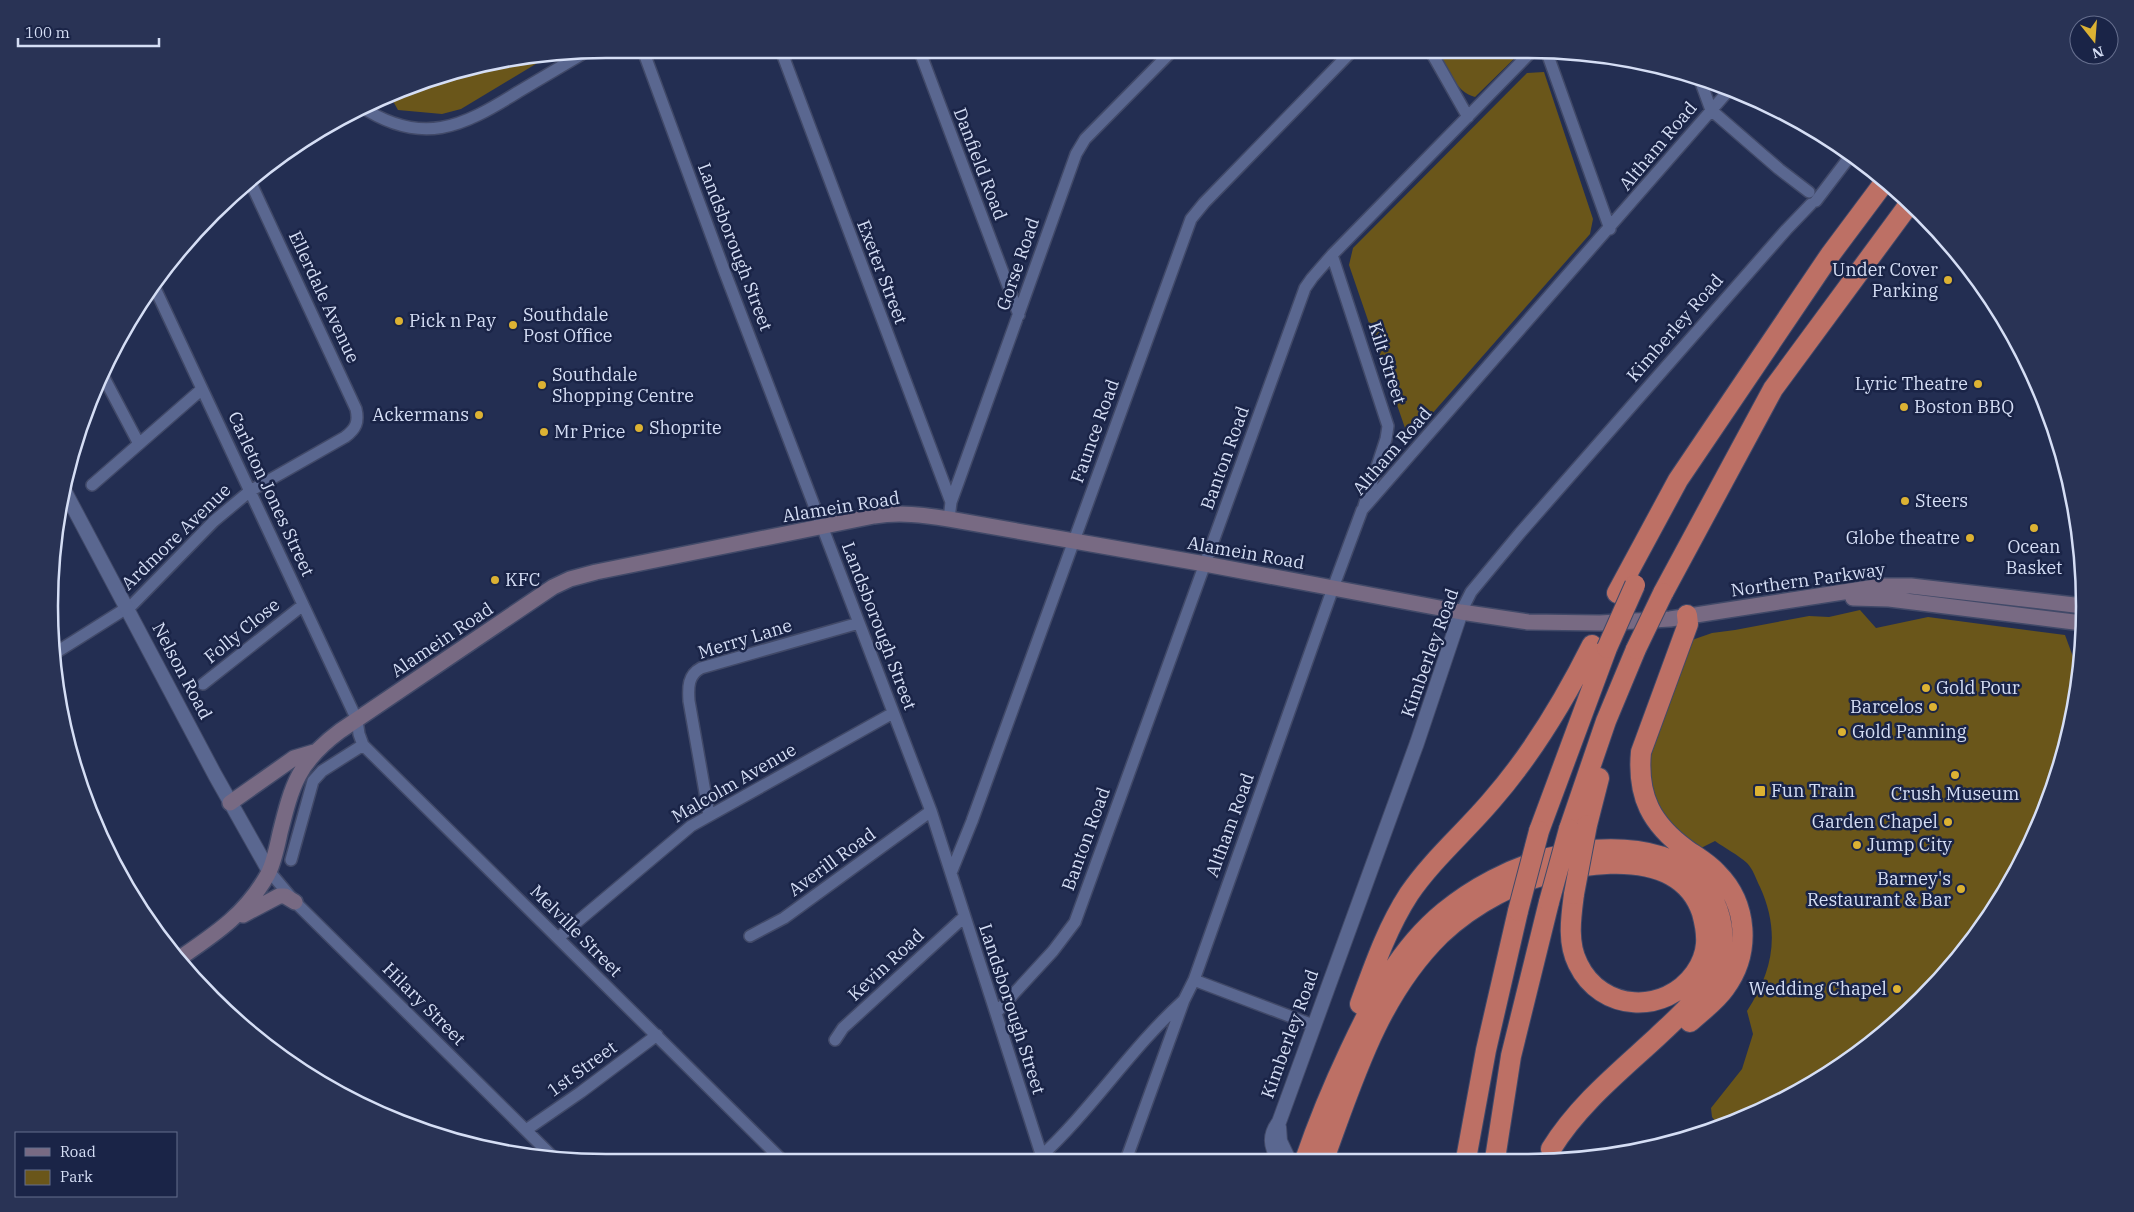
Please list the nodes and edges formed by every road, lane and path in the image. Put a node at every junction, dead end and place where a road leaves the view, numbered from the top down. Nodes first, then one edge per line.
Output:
1 (646, 58) edge
2 (784, 58) edge
3 (923, 58) edge
4 (1165, 58) edge
5 (1345, 58) edge
6 (1435, 58) edge
7 (1525, 58) edge
8 (574, 59) edge
9 (1549, 59) edge
10 (1703, 87) edge
11 (1725, 95) edge
12 (1712, 110) junction
13 (369, 111) edge
14 (1468, 116) junction
15 (1847, 160) edge
16 (253, 187) edge
17 (1881, 187) edge
18 (1809, 198) junction
19 (1905, 208) edge
20 (1610, 229) junction
21 (1332, 255) junction
22 (157, 292) edge
23 (1019, 315) junction
24 (106, 380) edge
25 (202, 389) junction
26 (353, 431) joint
27 (1708, 438) junction
28 (139, 444) junction
29 (92, 485) dead end
30 (250, 490) junction
31 (68, 499) edge
32 (951, 502) junction
33 (1362, 510) junction
34 (948, 519) junction
35 (822, 528) junction
36 (1073, 542) junction
37 (1205, 564) junction
38 (1333, 588) junction
39 (303, 605) junction
40 (2076, 605) edge
41 (127, 608) junction
42 (1462, 612) junction
43 (1682, 620) junction
44 (2076, 622) edge
45 (859, 623) junction
46 (1600, 647) junction
47 (60, 650) edge
48 (203, 684) dead end
49 (893, 713) junction
50 (357, 720) junction
51 (363, 745) junction
52 (314, 752) junction
53 (230, 803) junction
54 (931, 812) junction
55 (708, 815) junction
56 (1578, 827) junction
57 (291, 860) dead end
58 (1576, 868) edge
59 (1576, 868) edge
60 (1576, 868) edge
61 (1576, 868) edge
62 (269, 871) junction
63 (951, 873) junction
64 (295, 902) junction
65 (964, 917) junction
66 (225, 925) junction
67 (750, 936) dead end
68 (558, 938) junction
69 (184, 956) edge
70 (1194, 980) junction
71 (1184, 1000) junction
72 (996, 1012) junction
73 (1313, 1025) junction
74 (657, 1035) junction
75 (835, 1040) dead end
76 (1322, 1110) junction
77 (1279, 1122) junction
78 (526, 1130) junction
79 (547, 1151) edge
80 (775, 1154) edge
81 (1039, 1154) edge
82 (1045, 1154) edge
83 (1128, 1154) edge
84 (1276, 1154) edge
85 (1286, 1154) edge
86 (1306, 1154) edge
87 (1326, 1154) edge
88 (1467, 1154) edge
89 (1496, 1154) edge
90 (1548, 1154) edge

1 - 35 street, Landsborough Street
2 - 32 street, Exeter Street
3 - 23 street, Danfield Road
4 - 23 street, Gorse Road
5 - 36 street, Faunce Road
6 - 14 street
7 - 14 street, Banton Road
8 - 13 street
9 - 20 street
10 - 12 street
11 - 12 street, Altham Road
12 - 18 street
12 - 20 street, Altham Road
14 - 21 street, Banton Road
15 - 18 street, Kimberley Road
16 - 26 street, Ellerdale Avenue
17 - 27 highway
18 - 42 street, Kimberley Road
19 - 56 highway, bridge
20 - 33 street, Altham Road
21 - 33 street, Kilt Street
21 - 37 street, Banton Road
22 - 25 street, Carleton Jones Street
23 - 32 street, Gorse Road
24 - 28 street
25 - 28 street
25 - 30 street, Carleton Jones Street
26 - 30 street, Ardmore Avenue
27 - 46 highway, bridge
27 - 46 highway
28 - 29 street
30 - 39 street, Carleton Jones Street
30 - 41 street, Ardmore Avenue
31 - 41 street, Nelson Road
32 - 34 street, Gorse Road
33 - 38 street, Altham Road
34 - 35 main road, Alamein Road
34 - 36 main road, Alamein Road
35 - 45 street, Landsborough Street
35 - 50 main road, Alamein Road
36 - 37 main road, Alamein Road
36 - 63 street, Faunce Road
37 - 38 main road, Alamein Road
37 - 72 street, Banton Road
38 - 42 main road, Alamein Road
38 - 70 street, Altham Road
39 - 48 street, Folly Close
39 - 50 street, Carleton Jones Street
40 - 43 main road, Northern Parkway
41 - 47 street, Ardmore Avenue
41 - 53 street, Nelson Road
42 - 43 main road, Alamein Road
42 - 73 street, Kimberley Road
43 - 44 main road, Northern Parkway
43 - 90 highway
45 - 49 street, Landsborough Street
45 - 55 street, Merry Lane
46 - 76 highway
46 - 88 highway, bridge
49 - 54 street, Landsborough Street
49 - 55 street, Malcolm Avenue
50 - 51 street
50 - 52 main road, Alamein Road
51 - 57 street
51 - 68 street, Melville Street
52 - 53 main road
52 - 62 main road, Alamein Road
53 - 62 street, Nelson Road
54 - 63 street, Landsborough Street
54 - 67 street, Averill Road
55 - 68 street, Malcolm Avenue
56 - 58 highway, bridge
56 - 89 highway, bridge
59 - 60 highway, bridge
61 - 87 highway, bridge
62 - 64 street, Hilary Street
62 - 66 main road, Alamein Road
63 - 65 street, Landsborough Street
64 - 66 main road
64 - 78 street, Hilary Street
65 - 72 street, Landsborough Street
65 - 75 street, Kevin Road
66 - 69 main road
68 - 74 street, Melville Street
70 - 71 street, Altham Road
70 - 73 street
71 - 82 street, Altham Road
71 - 83 street, Altham Road
72 - 81 street, Landsborough Street
73 - 77 street, Kimberley Road
74 - 78 street, 1st Street
74 - 80 street, Melville Street
76 - 86 highway
76 - 90 highway
77 - 84 street, Kimberley Road
77 - 85 street, Kimberley Road
78 - 79 street, Hilary Street

